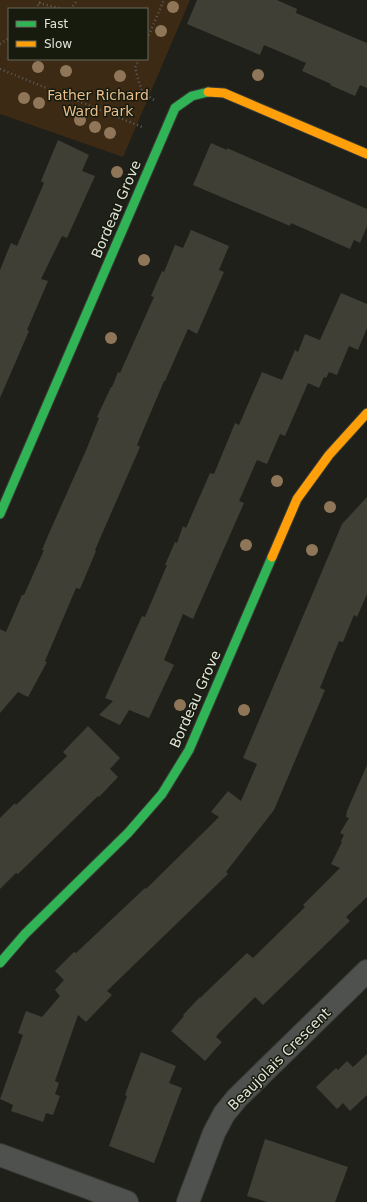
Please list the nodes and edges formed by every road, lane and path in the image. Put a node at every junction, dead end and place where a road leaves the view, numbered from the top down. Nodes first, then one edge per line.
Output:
1 (78, 0) edge
2 (164, 0) edge
3 (40, 2) edge
4 (59, 8) edge
5 (71, 8) edge
6 (148, 37) edge
7 (139, 60) edge
8 (0, 69) edge
9 (175, 108) junction
10 (162, 135) junction
11 (367, 154) edge
12 (367, 413) edge
13 (0, 514) edge
14 (0, 963) edge
15 (367, 971) edge
16 (0, 1155) edge
17 (127, 1202) edge
18 (188, 1202) edge

1 - 5 path
2 - 6 path
3 - 4 path
7 - 9 path
8 - 10 path
9 - 10 street, Bordeau Grove
9 - 11 street, Bordeau Grove
10 - 13 street, Bordeau Grove
12 - 14 street, Bordeau Grove
15 - 18 street, Beaujolais Crescent
16 - 17 street

